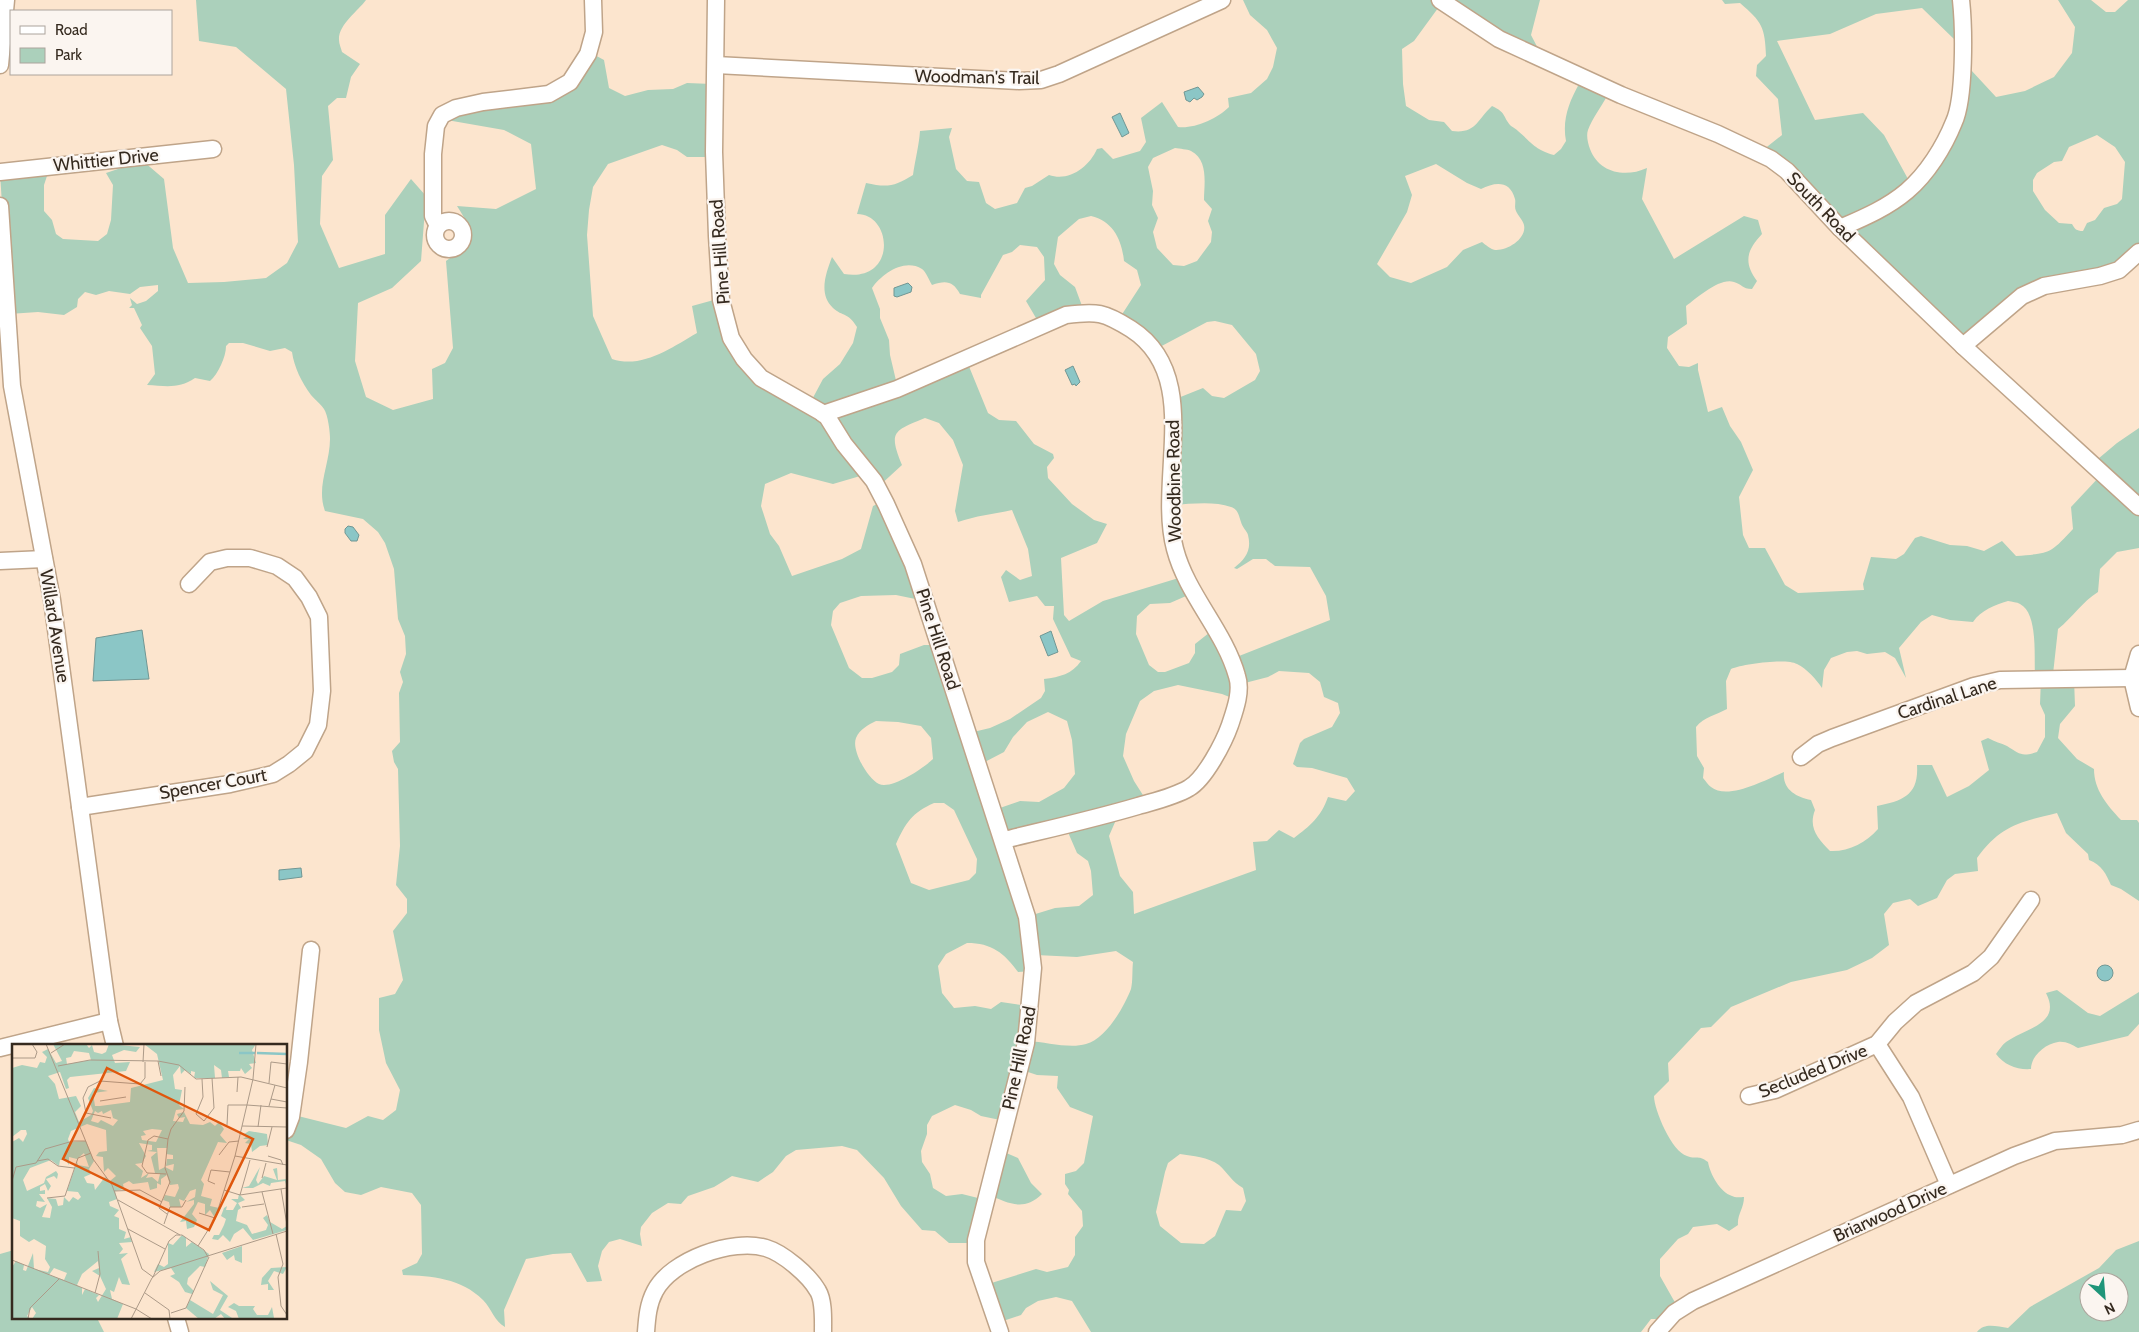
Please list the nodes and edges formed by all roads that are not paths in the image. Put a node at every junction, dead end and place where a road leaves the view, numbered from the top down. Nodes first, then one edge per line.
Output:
1 (6, 0) edge
2 (593, 0) edge
3 (716, 0) edge
4 (1222, 0) edge
5 (1440, 0) edge
6 (1961, 0) edge
7 (0, 64) edge
8 (716, 65) junction
9 (213, 149) dead end
10 (0, 172) edge
11 (0, 206) edge
12 (438, 226) dead end
13 (1840, 228) junction
14 (2139, 252) edge
15 (1963, 346) junction
16 (6, 382) edge
17 (823, 414) junction
18 (2139, 507) edge
19 (44, 559) junction
20 (0, 561) edge
21 (189, 584) dead end
22 (2139, 654) edge
23 (2132, 678) junction
24 (2139, 708) edge
25 (1801, 757) dead end
26 (80, 807) junction
27 (1004, 840) junction
28 (2031, 900) dead end
29 (311, 950) dead end
30 (109, 1021) junction
31 (16, 1044) edge
32 (114, 1044) edge
33 (1878, 1044) junction
34 (1749, 1096) dead end
35 (288, 1125) edge
36 (2139, 1130) edge
37 (1949, 1185) junction
38 (646, 1332) edge
39 (823, 1332) edge
40 (1000, 1332) edge
41 (1657, 1332) edge

1 - 7 street
2 - 12 street
3 - 8 street, Pine Hill Road
4 - 8 street, Woodman's Trail
5 - 13 street, South Road
6 - 13 street
8 - 17 street, Pine Hill Road
9 - 10 street, Whittier Drive
11 - 16 street, Willard Avenue
13 - 15 street, South Road
14 - 15 street
15 - 18 street, South Road
16 - 19 street, Willard Avenue
17 - 27 street, Pine Hill Road
17 - 27 street, Woodbine Road
19 - 20 street
19 - 26 street, Willard Avenue
21 - 26 street, Spencer Court
22 - 23 street
23 - 24 street
23 - 25 street, Cardinal Lane
26 - 30 street, Willard Avenue
27 - 40 street, Pine Hill Road
28 - 33 street, Secluded Drive
29 - 35 street
30 - 31 street
30 - 32 street, Willard Avenue
33 - 34 street, Secluded Drive
33 - 37 street, Secluded Drive
36 - 37 street, Briarwood Drive
37 - 41 street, Briarwood Drive
38 - 39 street

